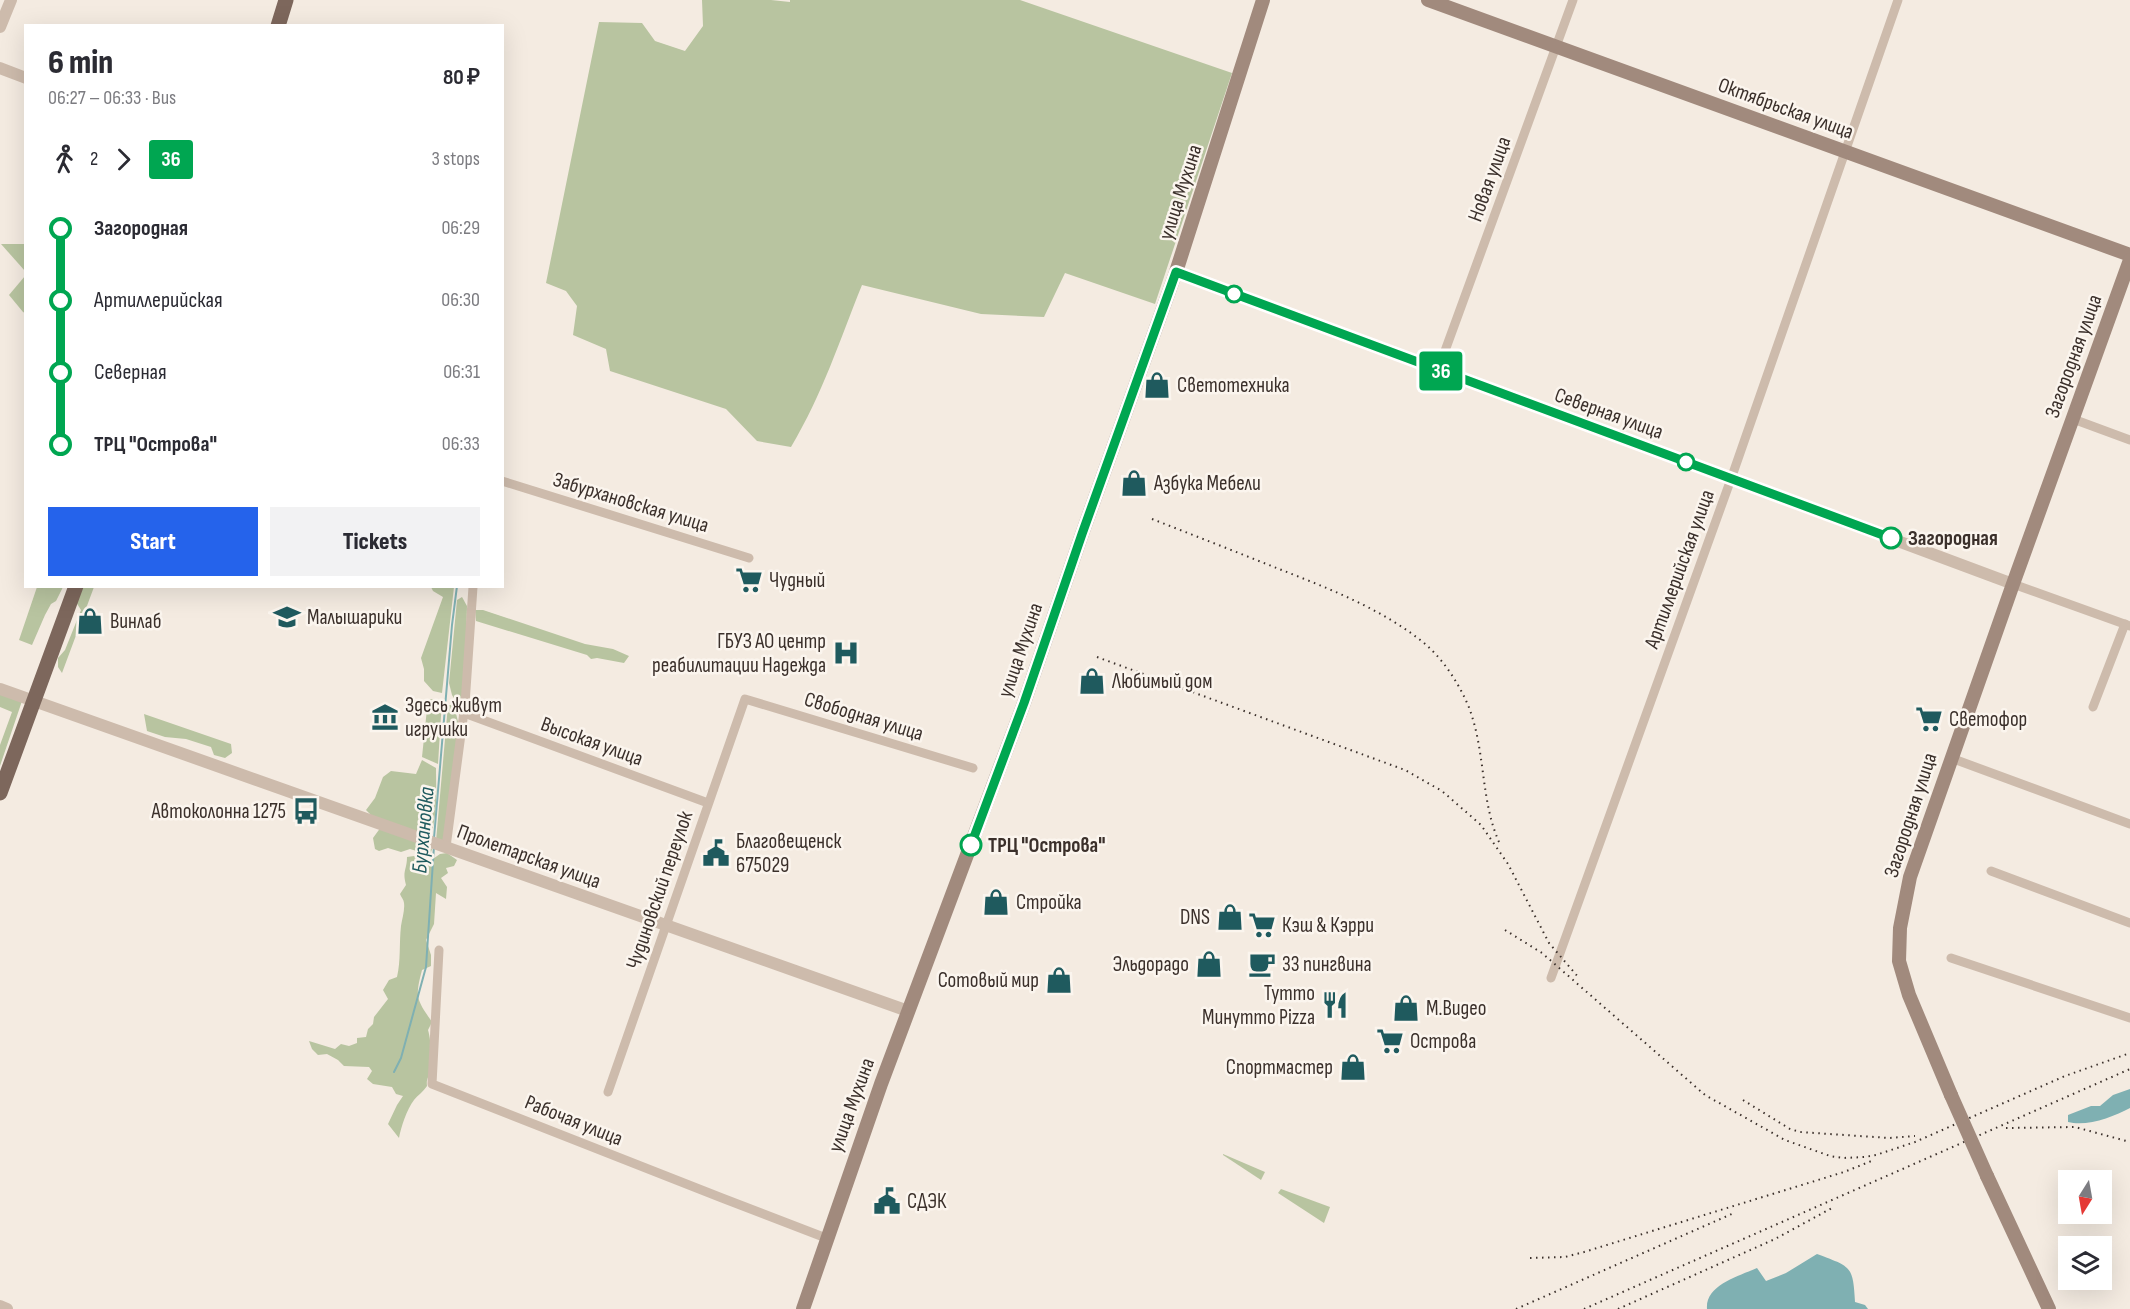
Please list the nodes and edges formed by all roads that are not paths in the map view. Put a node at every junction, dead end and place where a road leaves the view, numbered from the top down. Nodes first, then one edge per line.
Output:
1 (11, 0) edge
2 (286, 0) edge
3 (1263, 0) edge
4 (1428, 0) edge
5 (1573, 0) edge
6 (1898, 0) edge
7 (279, 24) edge
8 (0, 27) edge
9 (1556, 46) junction
10 (0, 68) edge
11 (24, 77) edge
12 (1846, 152) junction
13 (2130, 255) edge
14 (2130, 260) edge
15 (1176, 272) junction
16 (1438, 370) junction
17 (2073, 419) junction
18 (2130, 440) edge
19 (1731, 479) junction
20 (504, 482) edge
21 (749, 558) dead end
22 (2013, 584) junction
23 (74, 588) edge
24 (473, 588) edge
25 (2127, 625) edge
26 (0, 689) edge
27 (745, 699) joint
28 (34, 701) junction
29 (2093, 707) dead end
30 (464, 713) junction
31 (1951, 758) junction
32 (973, 768) dead end
33 (0, 793) edge
34 (708, 803) junction
35 (2130, 824) edge
36 (438, 844) junction
37 (1991, 872) dead end
38 (2130, 923) edge
39 (666, 925) junction
40 (439, 950) dead end
41 (1951, 958) dead end
42 (1551, 978) dead end
43 (908, 1011) junction
44 (2130, 1018) edge
45 (608, 1092) dead end
46 (826, 1238) junction
47 (0, 1306) edge
48 (7, 1309) edge
49 (803, 1309) edge
50 (2049, 1309) edge

1 - 8 street
2 - 7 main road
3 - 15 main road, улица Мухина
4 - 9 main road, Октябрьская улица
5 - 9 street, Новая улица
6 - 12 street, Артиллерийская улица
9 - 12 main road, Октябрьская улица
9 - 16 street, Новая улица
10 - 11 street
12 - 13 main road, Октябрьская улица
12 - 19 street, Артиллерийская улица
14 - 17 main road, Загородная улица
15 - 16 street, Северная улица
15 - 43 main road, улица Мухина
16 - 19 street, Северная улица
17 - 18 street
17 - 22 main road, Загородная улица
19 - 22 street, Северная улица
19 - 42 street, Артиллерийская улица
20 - 21 street, Забурхановская улица
22 - 25 street, Северная улица
22 - 31 main road, Загородная улица
23 - 28 main road
24 - 30 street
25 - 29 street
26 - 28 street, Пролетарская улица
27 - 32 street, Свободная улица
27 - 34 street, Чудиновский переулок
28 - 33 main road
28 - 36 street, Пролетарская улица
30 - 34 street, Высокая улица
30 - 36 street
31 - 35 street
31 - 50 main road, Загородная улица, bridge
34 - 39 street, Чудиновский переулок
36 - 39 street, Пролетарская улица
37 - 38 street
39 - 43 street, Пролетарская улица
39 - 45 street, Чудиновский переулок
40 - 46 street, Рабочая улица
41 - 44 street
43 - 46 main road, улица Мухина
46 - 49 main road, улица Мухина
47 - 48 street

